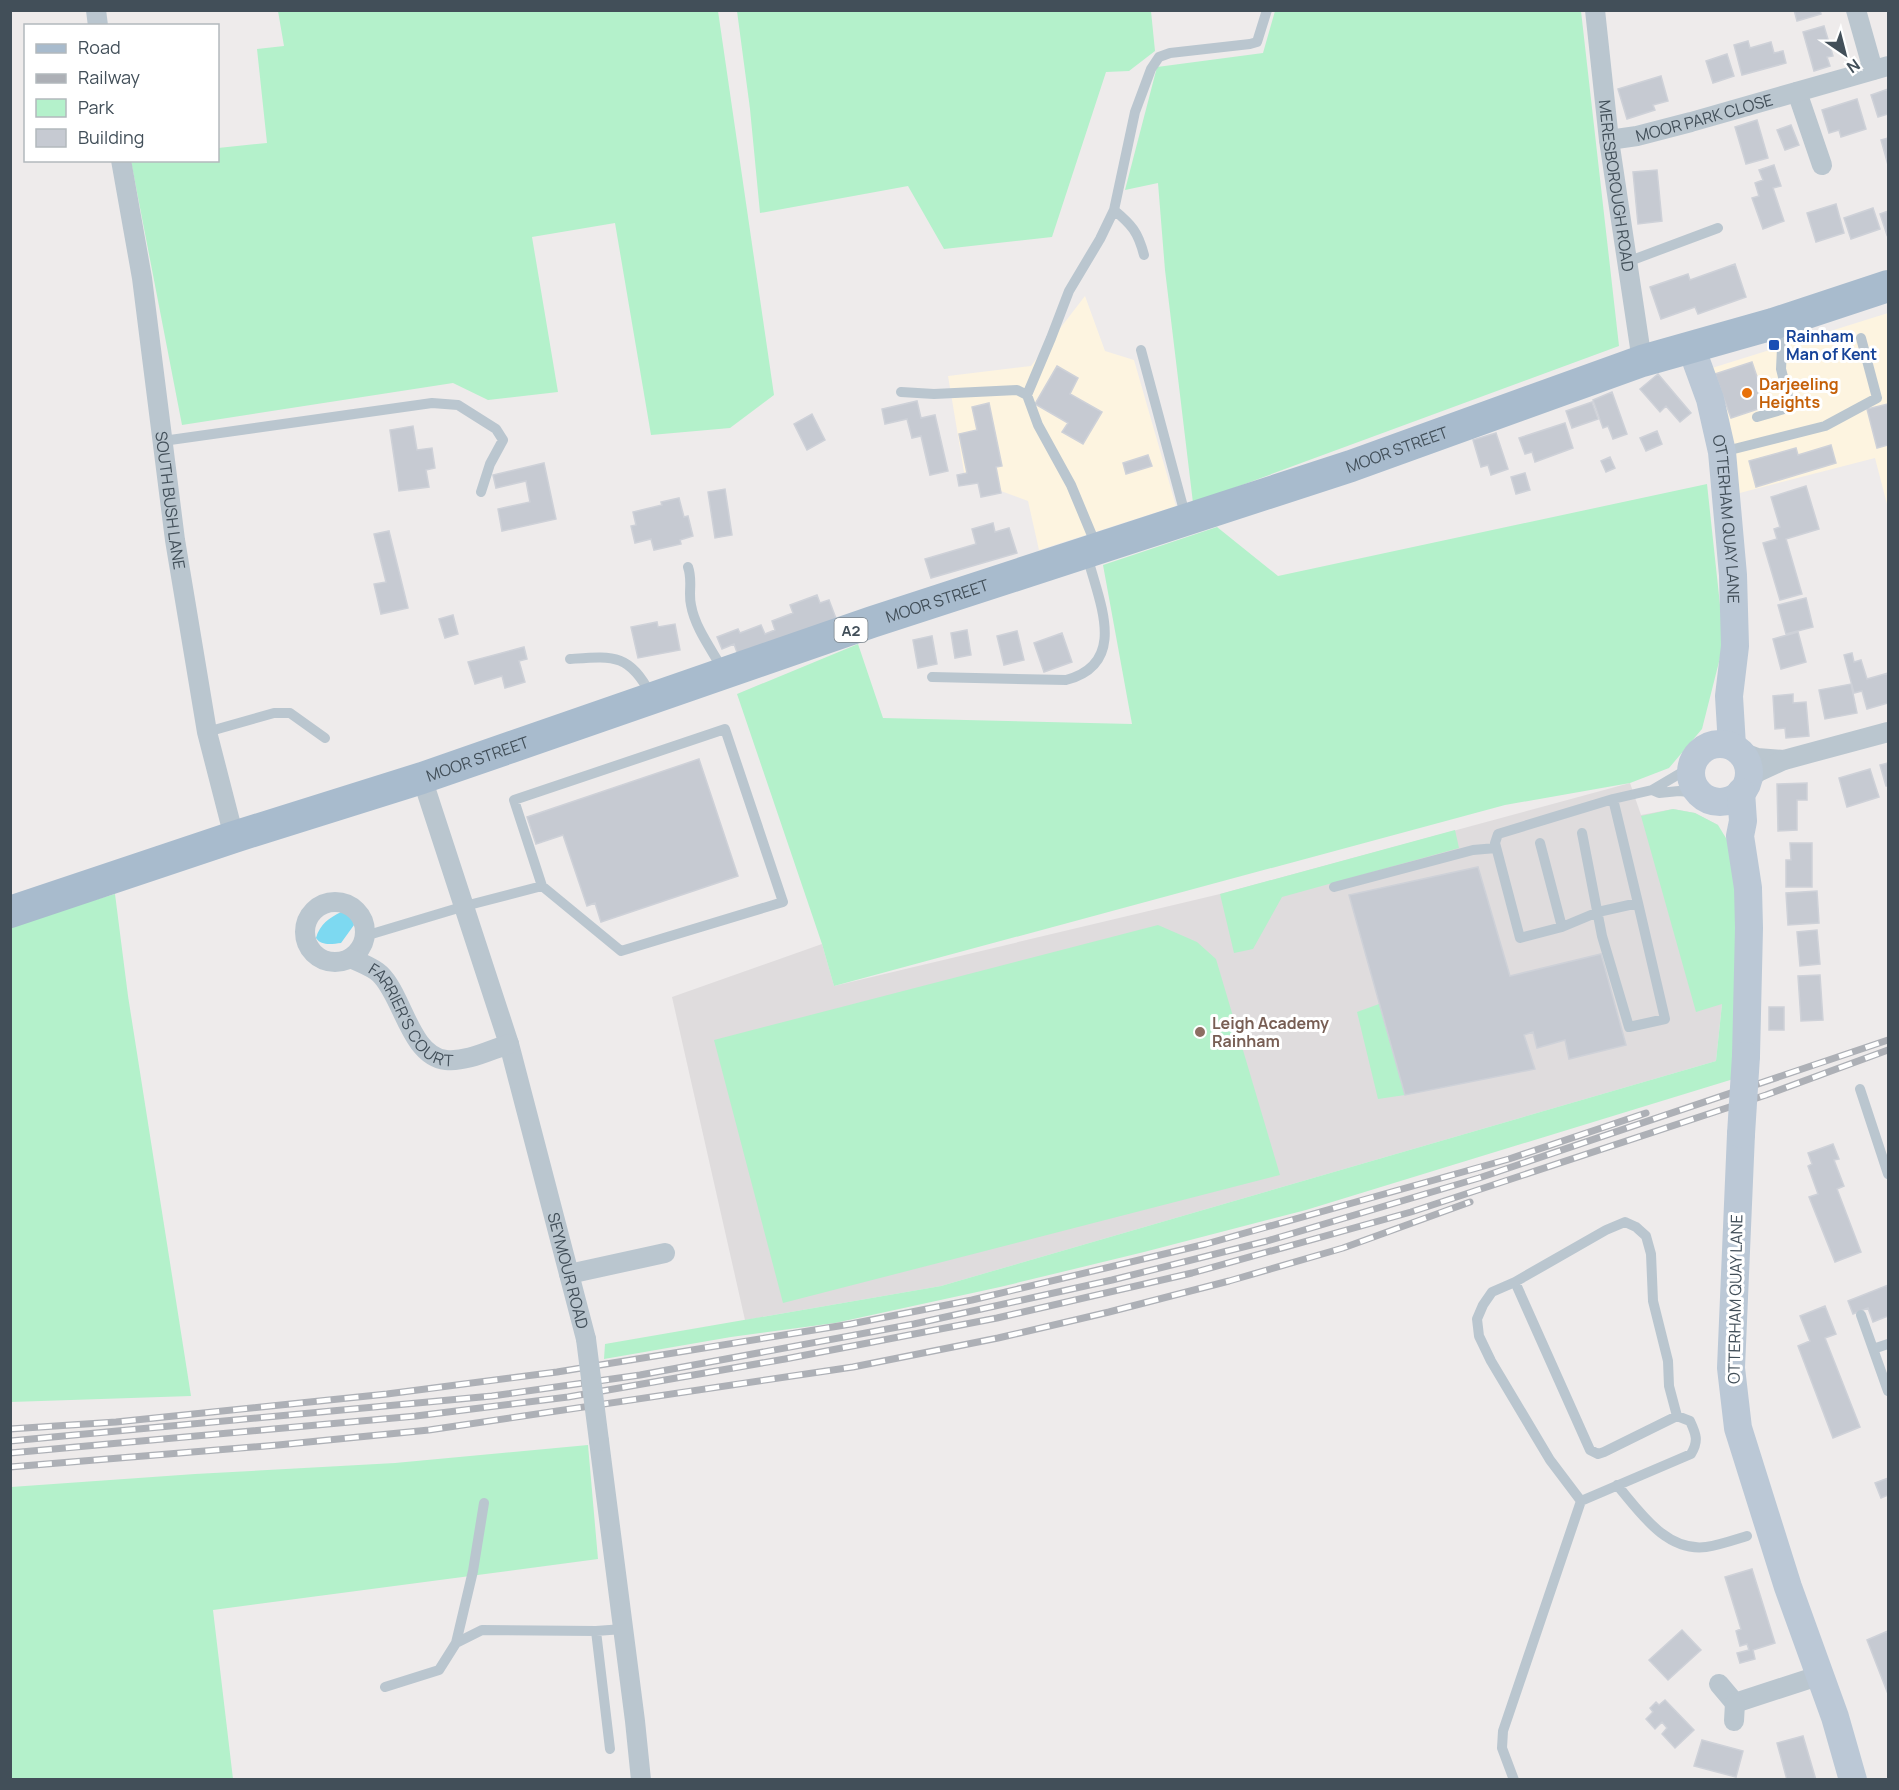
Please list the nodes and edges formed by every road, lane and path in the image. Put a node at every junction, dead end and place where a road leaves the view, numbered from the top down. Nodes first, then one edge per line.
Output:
1 (1267, 10) edge
2 (1595, 10) edge
3 (1856, 10) edge
4 (1881, 68) edge
5 (1797, 92) junction
6 (1609, 140) junction
7 (121, 162) edge
8 (1822, 165) dead end
9 (1114, 210) junction
10 (1718, 228) dead end
11 (1144, 255) dead end
12 (1627, 262) junction
13 (1888, 286) edge
14 (1773, 324) junction
15 (1861, 338) dead end
16 (1691, 347) junction
17 (1141, 350) dead end
18 (1642, 361) junction
19 (902, 392) dead end
20 (1027, 394) junction
21 (1757, 417) dead end
22 (163, 441) junction
23 (1722, 452) junction
24 (481, 492) dead end
25 (1186, 521) junction
26 (1092, 550) junction
27 (688, 567) dead end
28 (570, 658) dead end
29 (725, 673) junction
30 (932, 677) dead end
31 (1729, 696) junction
32 (653, 698) junction
33 (207, 732) junction
34 (1888, 732) edge
35 (325, 738) dead end
36 (1735, 749) junction
37 (1784, 760) junction
38 (422, 778) junction
39 (1716, 781) junction
40 (1652, 790) junction
41 (1613, 799) junction
42 (1582, 833) dead end
43 (234, 837) junction
44 (1540, 843) dead end
45 (1496, 848) junction
46 (542, 886) junction
47 (1334, 887) dead end
48 (1638, 903) junction
49 (465, 906) junction
50 (10, 912) edge
51 (1598, 912) junction
52 (1562, 927) junction
53 (365, 936) junction
54 (351, 958) junction
55 (509, 1044) junction
56 (1860, 1089) dead end
57 (1888, 1174) edge
58 (665, 1253) dead end
59 (569, 1274) junction
60 (1515, 1282) junction
61 (1860, 1315) dead end
62 (1888, 1344) edge
63 (1873, 1349) junction
64 (1888, 1391) edge
65 (1677, 1416) junction
66 (1617, 1485) junction
67 (1581, 1501) junction
68 (484, 1503) dead end
69 (1747, 1536) dead end
70 (623, 1629) junction
71 (596, 1631) junction
72 (456, 1643) junction
73 (1821, 1675) junction
74 (1719, 1684) dead end
75 (385, 1688) dead end
76 (610, 1749) dead end
77 (641, 1779) edge
78 (1514, 1779) edge
79 (1853, 1779) edge

1 - 9 lane
2 - 6 street, MERESBOROUGH ROAD
3 - 4 street, MOOR PARK CLOSE
4 - 5 street, MOOR PARK CLOSE
5 - 6 street, MOOR PARK CLOSE
5 - 8 street
6 - 12 street, MERESBOROUGH ROAD
7 - 22 street, SOUTH BUSH LANE
9 - 11 lane
9 - 20 lane
10 - 12 lane
12 - 18 street, MERESBOROUGH ROAD
13 - 14 main road, A2
14 - 16 main road, A2
14 - 21 lane
15 - 23 lane
16 - 18 main road, MOOR STREET / A2
16 - 23 street, OTTERHAM QUAY LANE
17 - 25 lane
18 - 25 main road, MOOR STREET / A2
19 - 20 lane
20 - 26 lane
22 - 24 lane
22 - 33 street, SOUTH BUSH LANE
23 - 31 street, OTTERHAM QUAY LANE
25 - 26 main road, MOOR STREET / A2
26 - 29 main road, MOOR STREET / A2
26 - 30 lane
27 - 29 lane
28 - 32 lane
29 - 32 main road, MOOR STREET / A2
31 - 36 street, OTTERHAM QUAY LANE
31 - 39 street, OTTERHAM QUAY LANE
32 - 38 main road, MOOR STREET / A2
33 - 35 lane
33 - 43 street, SOUTH BUSH LANE
34 - 37 street
36 - 37 street
36 - 39 street, OTTERHAM QUAY LANE
36 - 39 street
37 - 39 street
38 - 43 main road, MOOR STREET / A2
38 - 49 street, SEYMOUR ROAD
39 - 40 lane
39 - 40 lane
39 - 73 street, OTTERHAM QUAY LANE, bridge
40 - 41 lane
41 - 45 lane
41 - 48 lane
42 - 51 lane
43 - 50 main road, MOOR STREET / A2
44 - 52 lane
45 - 47 lane
45 - 52 lane
46 - 46 lane
46 - 49 lane
48 - 51 lane
48 - 51 lane
49 - 53 lane
49 - 55 street, SEYMOUR ROAD
51 - 52 lane
53 - 54 street, FARRIER'S COURT
53 - 54 street, FARRIER'S COURT
54 - 55 street, FARRIER'S COURT
55 - 59 street, SEYMOUR ROAD
56 - 57 lane
58 - 59 street
59 - 70 street, SEYMOUR ROAD, bridge
60 - 65 lane
60 - 65 lane
60 - 67 lane
61 - 63 lane
62 - 63 lane
63 - 64 lane
65 - 66 lane
66 - 67 lane
66 - 69 lane
67 - 78 lane
68 - 72 lane
70 - 71 lane
70 - 77 street, SEYMOUR ROAD
71 - 72 lane
71 - 76 lane
72 - 75 lane
73 - 74 street
73 - 79 street, OTTERHAM QUAY LANE

